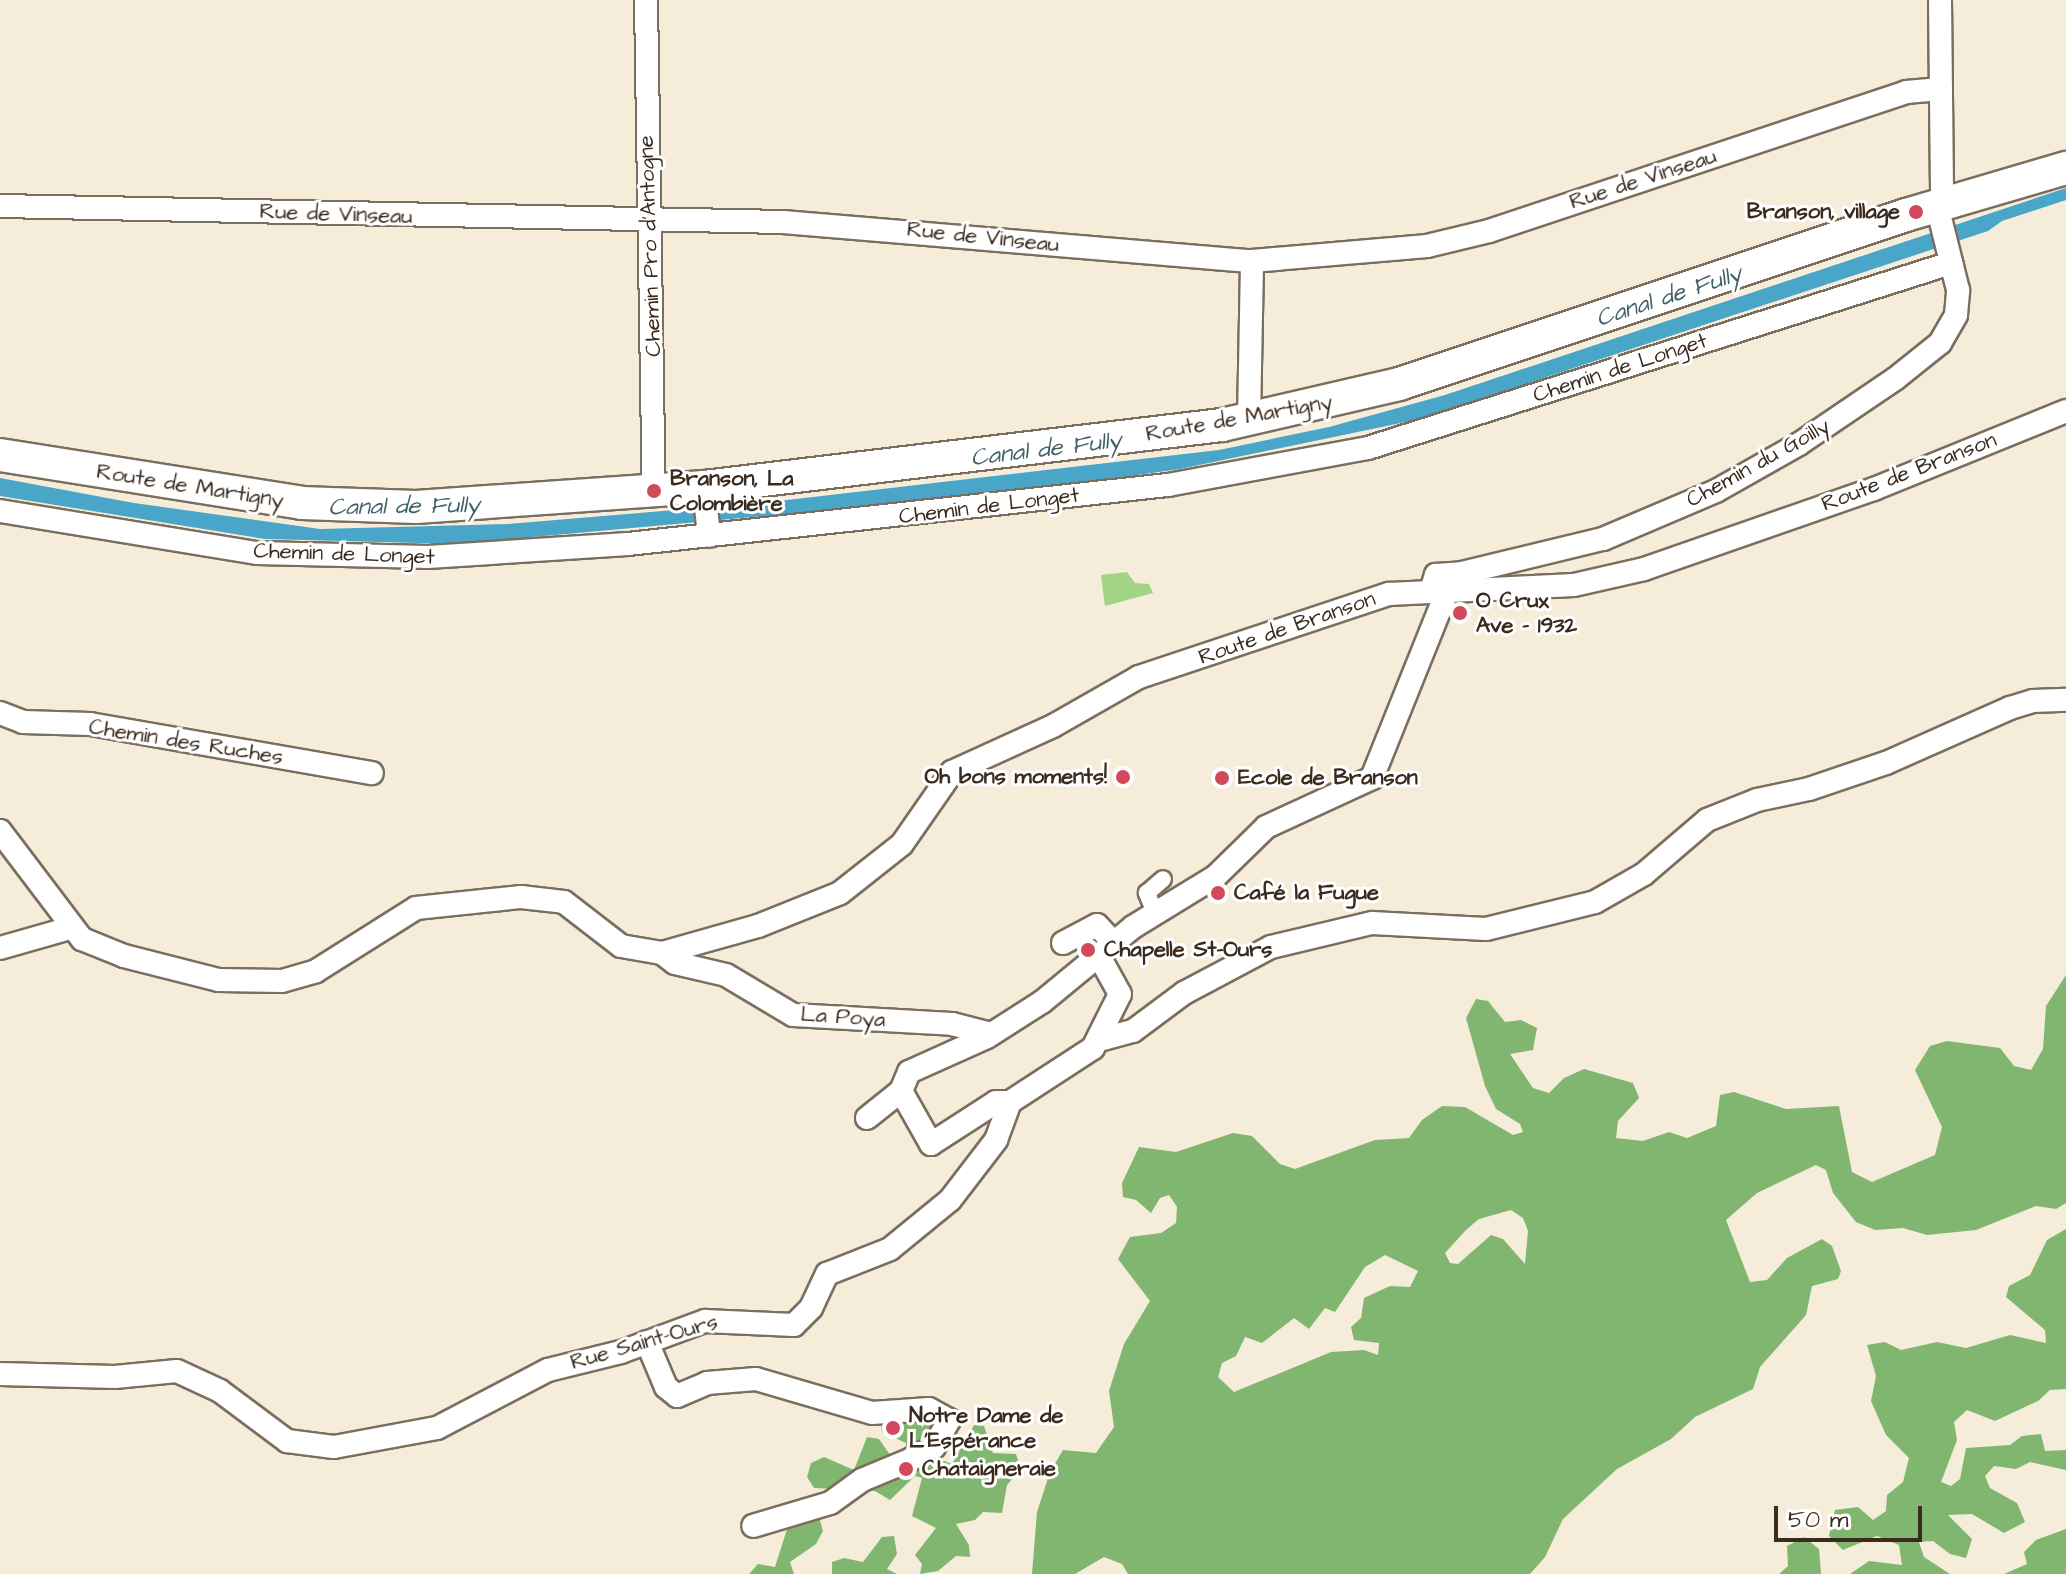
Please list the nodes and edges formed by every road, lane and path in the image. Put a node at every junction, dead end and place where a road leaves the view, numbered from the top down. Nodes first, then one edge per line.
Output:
1 (646, 0) edge
2 (1940, 0) edge
3 (1941, 89) junction
4 (2066, 168) edge
5 (0, 206) edge
6 (1940, 210) junction
7 (649, 219) junction
8 (1950, 258) junction
9 (1252, 261) junction
10 (2066, 411) edge
11 (1249, 420) junction
12 (0, 455) edge
13 (704, 487) junction
14 (654, 491) junction
15 (0, 511) edge
16 (709, 536) junction
17 (1439, 593) junction
18 (2066, 700) edge
19 (0, 713) edge
20 (372, 773) dead end
21 (0, 831) edge
22 (1163, 879) dead end
23 (1155, 913) junction
24 (70, 928) junction
25 (1063, 943) dead end
26 (0, 948) edge
27 (1108, 951) junction
28 (662, 953) junction
29 (991, 1034) junction
30 (1099, 1040) junction
31 (901, 1091) junction
32 (1010, 1102) junction
33 (867, 1118) dead end
34 (647, 1342) junction
35 (0, 1374) edge
36 (753, 1526) dead end

1 - 7 street, Chemin Pro d'Antogne
2 - 3 street, Chemin du Goilly
3 - 6 street, Chemin du Goilly
3 - 9 street, Rue de Vinseau
4 - 6 main road, Route de Martigny
5 - 7 street, Rue de Vinseau
6 - 8 street, Chemin du Goilly
6 - 11 main road, Route de Martigny
7 - 9 street, Rue de Vinseau
7 - 14 street, Chemin Pro d'Antogne
8 - 16 street, Chemin de Longet
8 - 17 street, Chemin du Goilly
9 - 11 street
10 - 17 street, Route de Branson
11 - 13 main road, Route de Martigny
12 - 14 main road, Route de Martigny
13 - 14 main road, Route de Martigny
13 - 16 street
15 - 16 street, Chemin de Longet
17 - 23 street
17 - 28 street, Route de Branson
18 - 30 street
19 - 20 street, Chemin des Ruches
21 - 24 street
22 - 23 street
23 - 27 street
24 - 26 street
24 - 28 street
25 - 27 street
27 - 29 street
27 - 30 street
28 - 29 street, La Poya
29 - 31 street
30 - 32 street
31 - 32 street
31 - 33 street
32 - 34 street, Rue Saint-Ours
34 - 35 street, Rue Saint-Ours
34 - 36 street

